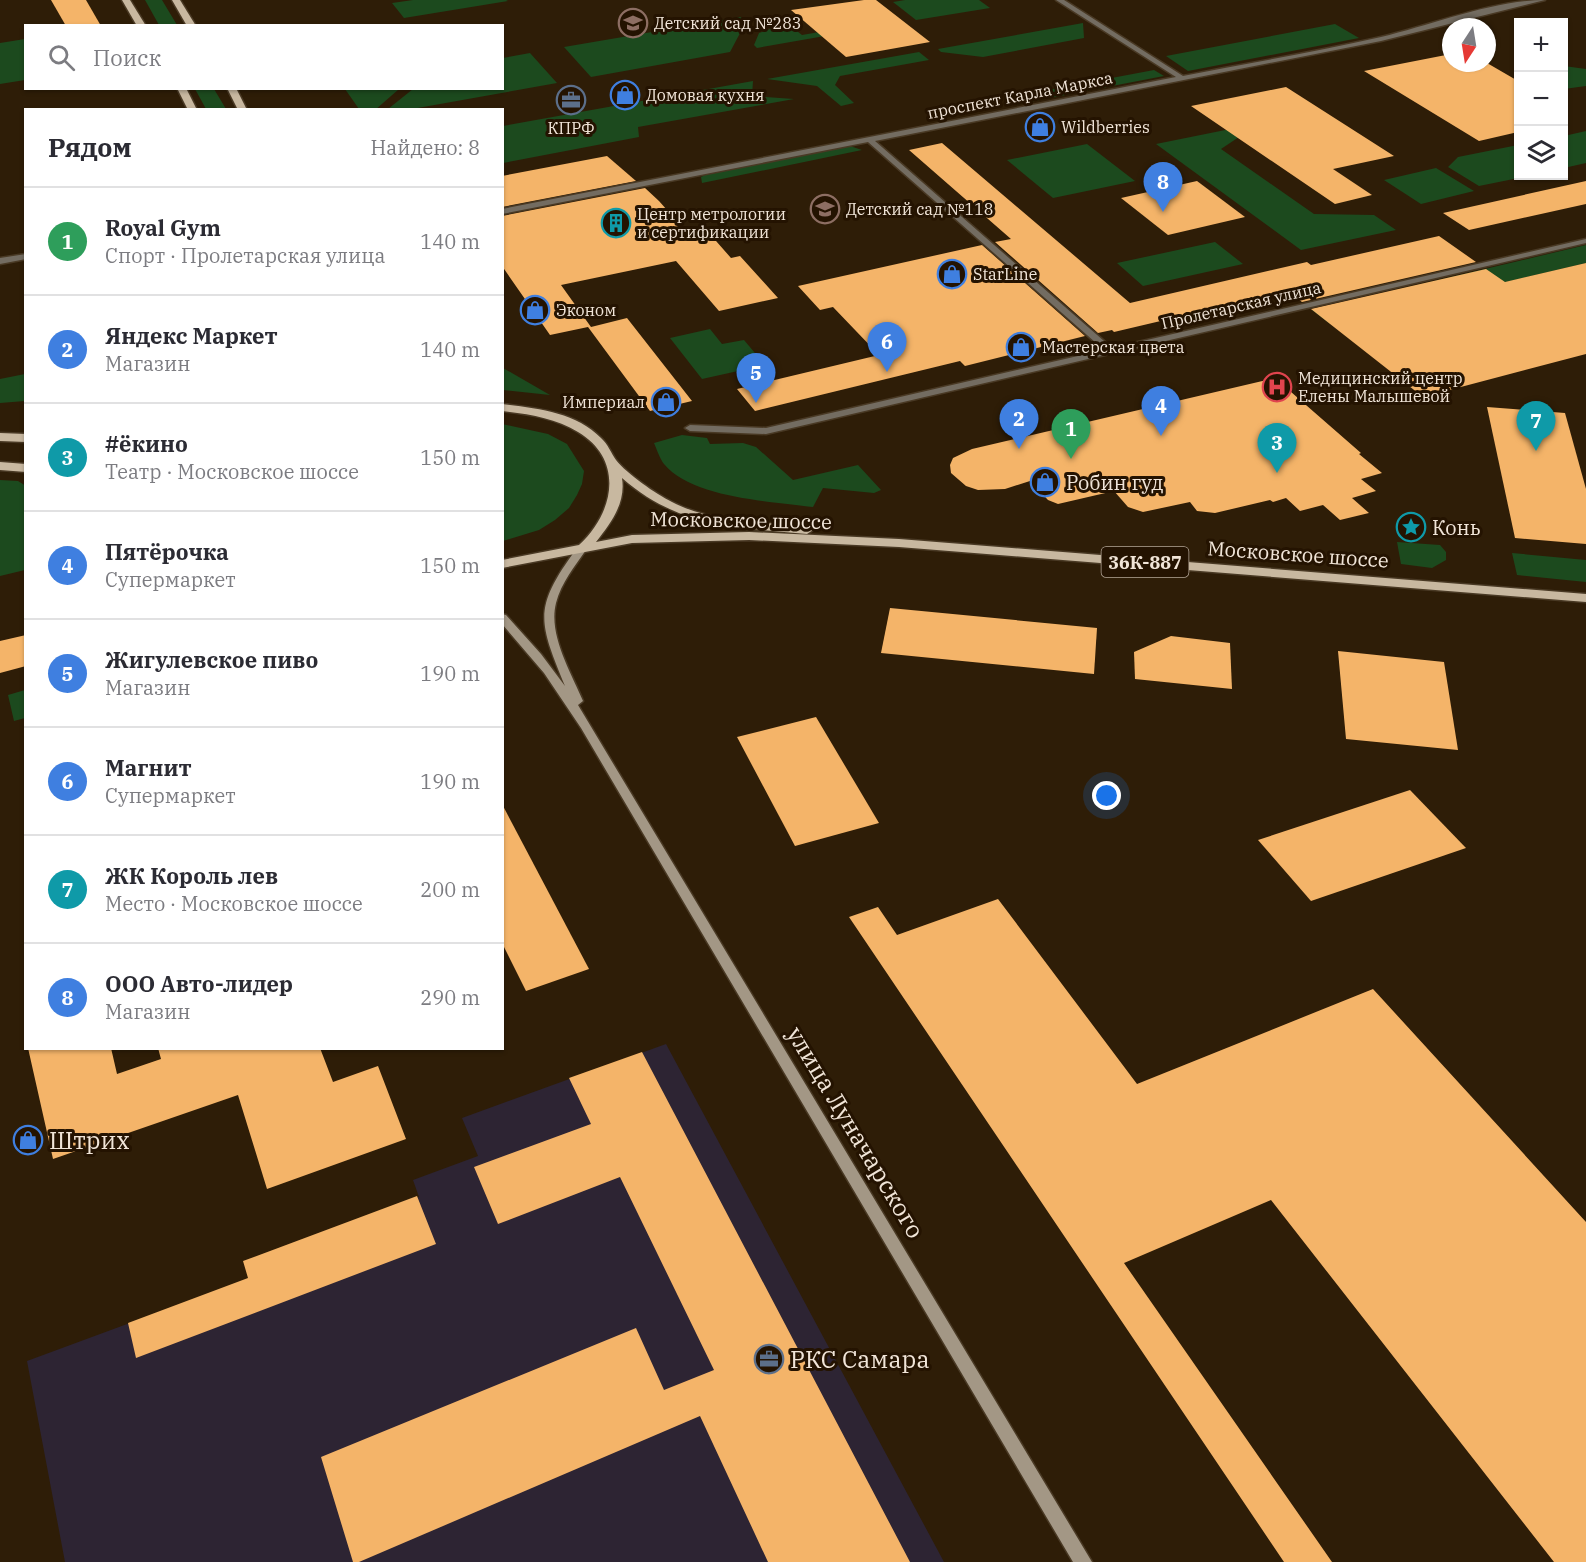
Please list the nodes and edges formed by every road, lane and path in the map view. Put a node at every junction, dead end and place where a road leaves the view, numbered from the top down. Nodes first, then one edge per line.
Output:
1 (126, 0) edge
2 (176, 0) edge
3 (1059, 0) edge
4 (1542, 0) edge
5 (141, 24) edge
6 (191, 24) edge
7 (1182, 78) junction
8 (182, 90) edge
9 (232, 90) edge
10 (192, 108) edge
11 (242, 108) edge
12 (870, 140) junction
13 (504, 212) edge
14 (1586, 241) edge
15 (24, 256) edge
16 (0, 261) edge
17 (1109, 350) junction
18 (504, 407) edge
19 (690, 428) dead end
20 (0, 437) edge
21 (24, 438) edge
22 (612, 462) junction
23 (0, 466) edge
24 (24, 468) edge
25 (899, 543) junction
26 (582, 549) junction
27 (504, 564) edge
28 (1586, 597) edge
29 (504, 619) edge
30 (587, 728) junction
31 (1083, 1562) edge

1 - 5 main road
2 - 6 main road
3 - 7 street
4 - 7 street, проспект Карла Маркса
7 - 12 street, проспект Карла Маркса
8 - 10 main road
9 - 11 main road
12 - 13 street, проспект Карла Маркса
12 - 17 street
14 - 17 street, Пролетарская улица
15 - 16 street
17 - 19 street, Пролетарская улица
18 - 22 main road, Московское шоссе / 36К-887
20 - 21 main road
22 - 25 main road, Московское шоссе / 36К-887
22 - 26 main road, Московское шоссе / 36К-887
23 - 24 main road
25 - 26 main road, Московское шоссе / 36К-887
25 - 28 main road, Московское шоссе / 36К-887
26 - 27 main road, Московское шоссе / 36К-887
26 - 30 main road, улица Луначарского
29 - 30 main road, улица Луначарского
30 - 31 main road, улица Луначарского

